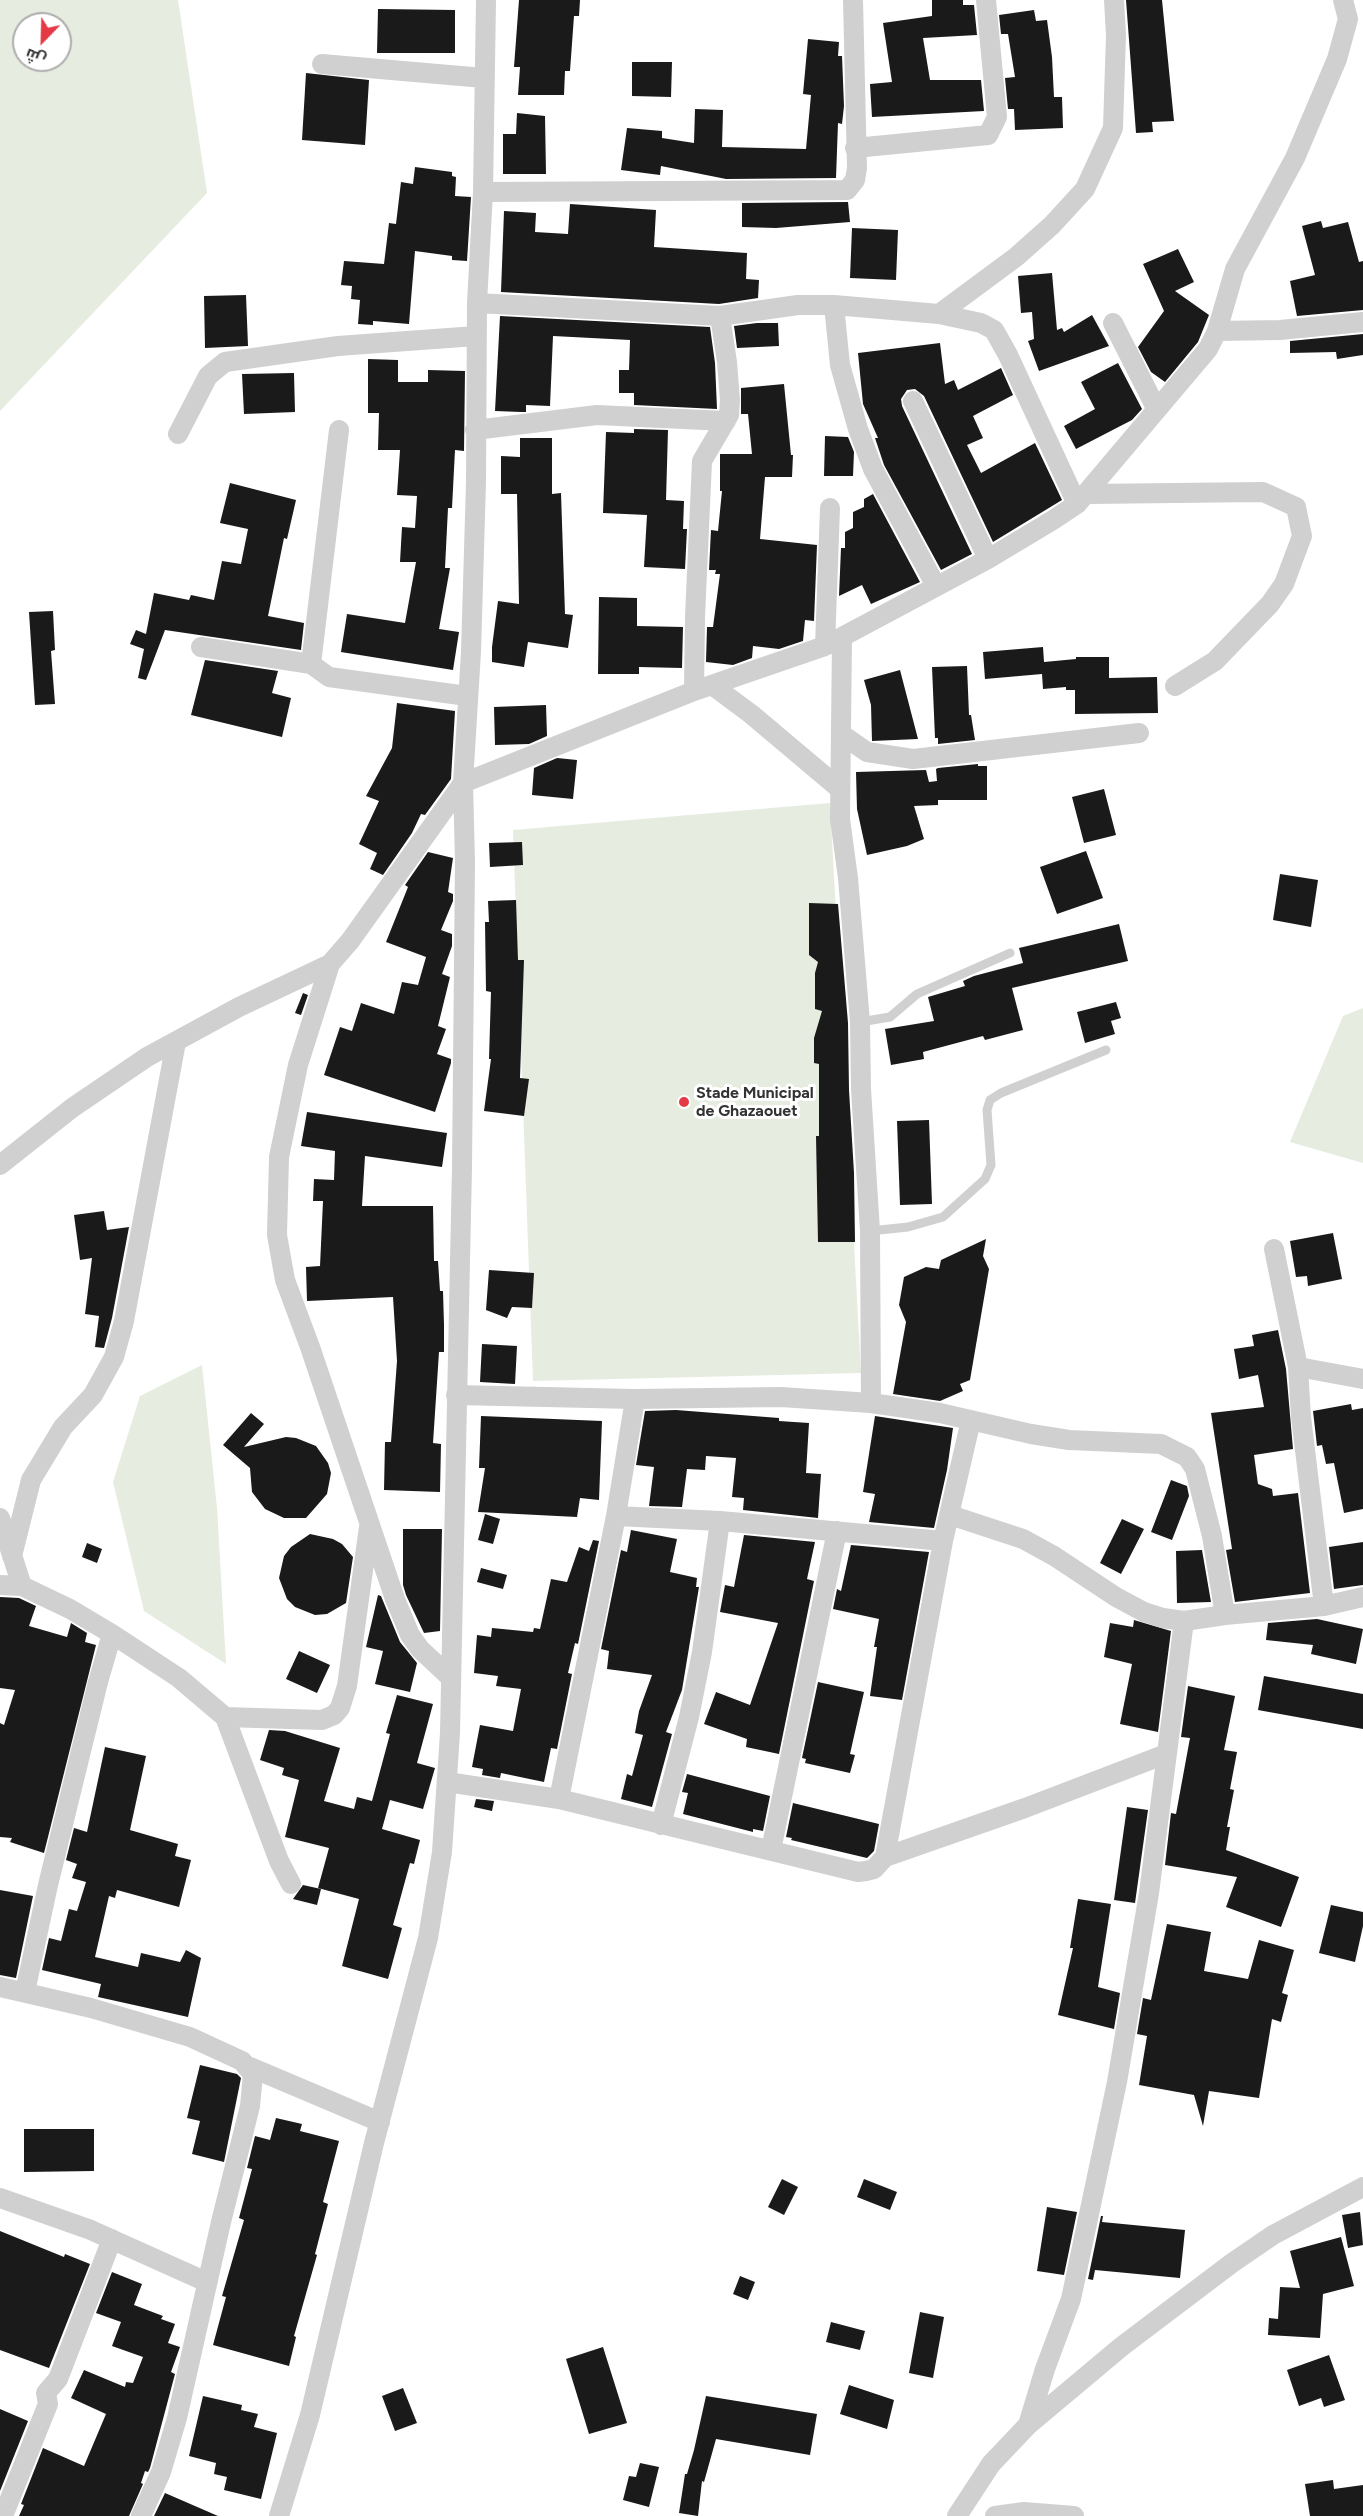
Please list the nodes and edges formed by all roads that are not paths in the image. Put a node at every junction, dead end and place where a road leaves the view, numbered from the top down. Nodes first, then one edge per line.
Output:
1 (486, 0) edge
2 (853, 0) edge
3 (986, 0) edge
4 (1114, 0) edge
5 (1355, 0) edge
6 (1346, 10) edge
7 (322, 64) dead end
8 (484, 78) junction
9 (855, 148) junction
10 (483, 192) junction
11 (477, 303) junction
12 (834, 305) junction
13 (939, 314) junction
14 (720, 316) junction
15 (1363, 322) edge
16 (1113, 323) dead end
17 (1217, 331) junction
18 (476, 336) junction
19 (913, 401) dead end
20 (1156, 408) junction
21 (726, 420) junction
22 (339, 430) dead end
23 (475, 430) junction
24 (178, 434) dead end
25 (1082, 499) junction
26 (831, 508) dead end
27 (988, 559) junction
28 (936, 586) junction
29 (833, 642) junction
30 (201, 647) dead end
31 (311, 664) junction
32 (1175, 686) dead end
33 (703, 688) junction
34 (467, 696) junction
35 (1139, 733) dead end
36 (842, 734) junction
37 (463, 783) junction
38 (840, 789) junction
39 (1010, 953) dead end
40 (330, 964) junction
41 (860, 1022) junction
42 (176, 1042) junction
43 (1106, 1050) dead end
44 (0, 1165) edge
45 (870, 1232) junction
46 (1274, 1249) dead end
47 (1298, 1367) junction
48 (1363, 1379) edge
49 (456, 1395) junction
50 (635, 1399) junction
51 (871, 1403) junction
52 (971, 1420) junction
53 (950, 1515) junction
54 (616, 1516) junction
55 (0, 1518) edge
56 (369, 1521) junction
57 (720, 1521) junction
58 (837, 1531) junction
59 (943, 1541) junction
60 (12, 1556) junction
61 (0, 1585) edge
62 (22, 1586) junction
63 (1363, 1597) edge
64 (1324, 1606) junction
65 (1226, 1615) junction
66 (1184, 1621) junction
67 (112, 1634) junction
68 (451, 1678) junction
69 (225, 1717) junction
70 (1166, 1754) junction
71 (447, 1782) junction
72 (559, 1799) junction
73 (661, 1825) junction
74 (771, 1850) junction
75 (885, 1857) junction
76 (291, 1884) dead end
77 (0, 1987) edge
78 (25, 1992) junction
79 (250, 2067) junction
80 (380, 2122) junction
81 (1363, 2187) edge
82 (0, 2198) edge
83 (112, 2239) junction
84 (207, 2282) junction
85 (1028, 2425) junction
86 (3, 2516) edge
87 (141, 2516) edge
88 (279, 2516) edge
89 (957, 2516) edge
90 (994, 2516) edge
91 (1074, 2516) edge

1 - 8 street
2 - 9 street
3 - 9 street
4 - 13 street
5 - 6 street
6 - 17 street
7 - 8 street
8 - 10 street
9 - 10 street
10 - 11 street
11 - 14 street
11 - 18 street
12 - 13 street
12 - 14 street
12 - 28 street
13 - 25 street
14 - 21 street
15 - 17 street
16 - 20 street
17 - 20 street
18 - 23 street
18 - 24 street
19 - 27 street
20 - 25 street
21 - 23 street
21 - 33 street
22 - 31 street
23 - 34 street
25 - 27 street
25 - 32 street
26 - 29 street
27 - 28 street
28 - 29 street
29 - 33 street
29 - 36 street
30 - 31 street
31 - 34 street
33 - 37 street
33 - 38 street
34 - 37 street
35 - 36 street
36 - 38 street
37 - 40 street
37 - 49 street
38 - 41 street
39 - 41 lane
40 - 42 street
40 - 56 street
41 - 45 street
42 - 44 street
42 - 60 street
43 - 45 lane
45 - 51 street
46 - 47 street
47 - 48 street
47 - 64 street
49 - 50 street
49 - 68 street
50 - 51 street
50 - 54 street
51 - 52 street
52 - 53 street
52 - 65 street
53 - 59 street
53 - 66 street
54 - 57 street
54 - 72 street
55 - 60 street
56 - 68 street
56 - 69 street
57 - 58 street
57 - 73 street
58 - 59 street
58 - 74 street
59 - 75 street
60 - 62 street
61 - 62 street
62 - 67 street
63 - 64 street
64 - 65 street
65 - 66 street
66 - 70 street
67 - 69 street
67 - 78 street
68 - 71 street
69 - 76 street
70 - 75 street
70 - 85 street
71 - 72 street
71 - 80 street
72 - 73 street
73 - 74 street
74 - 75 street
77 - 78 street
78 - 79 street
79 - 80 street
79 - 84 street
80 - 88 street
81 - 85 street
82 - 83 street
83 - 84 street
83 - 86 street
84 - 87 street
85 - 89 street
90 - 91 street

